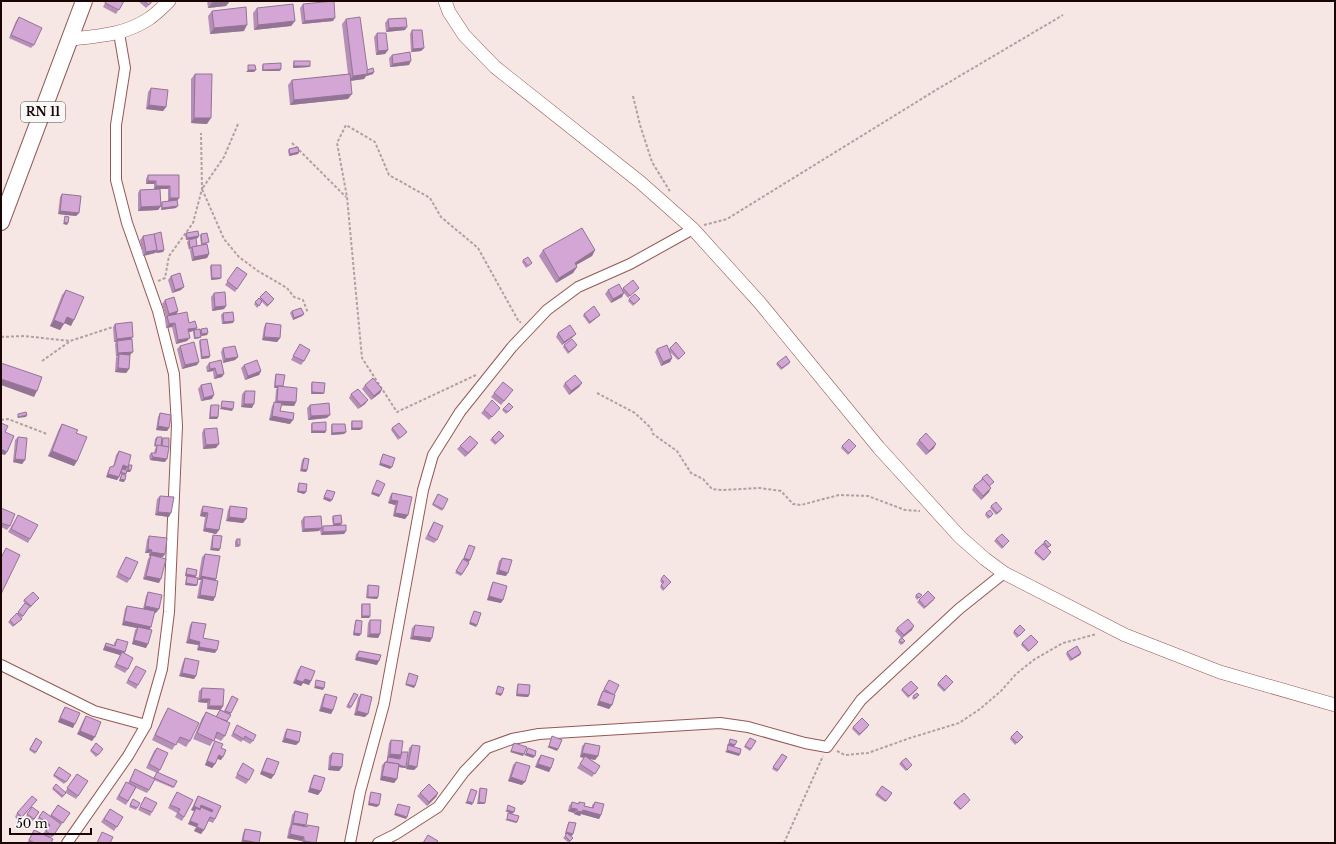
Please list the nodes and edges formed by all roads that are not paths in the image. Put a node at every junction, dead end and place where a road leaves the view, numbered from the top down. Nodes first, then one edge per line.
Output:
1 (84, 1) edge
2 (169, 1) edge
3 (445, 1) edge
4 (119, 33) junction
5 (70, 39) junction
6 (1, 222) edge
7 (693, 229) junction
8 (1004, 573) junction
9 (1, 666) edge
10 (1335, 705) edge
11 (146, 725) junction
12 (67, 843) edge
13 (350, 843) edge
14 (378, 843) edge

1 - 5 main road, RN 11
2 - 4 street
3 - 7 street
4 - 5 street
4 - 11 street
5 - 6 main road, RN 11
7 - 8 street
7 - 13 street
8 - 10 street
8 - 14 street
9 - 11 street
11 - 12 street

